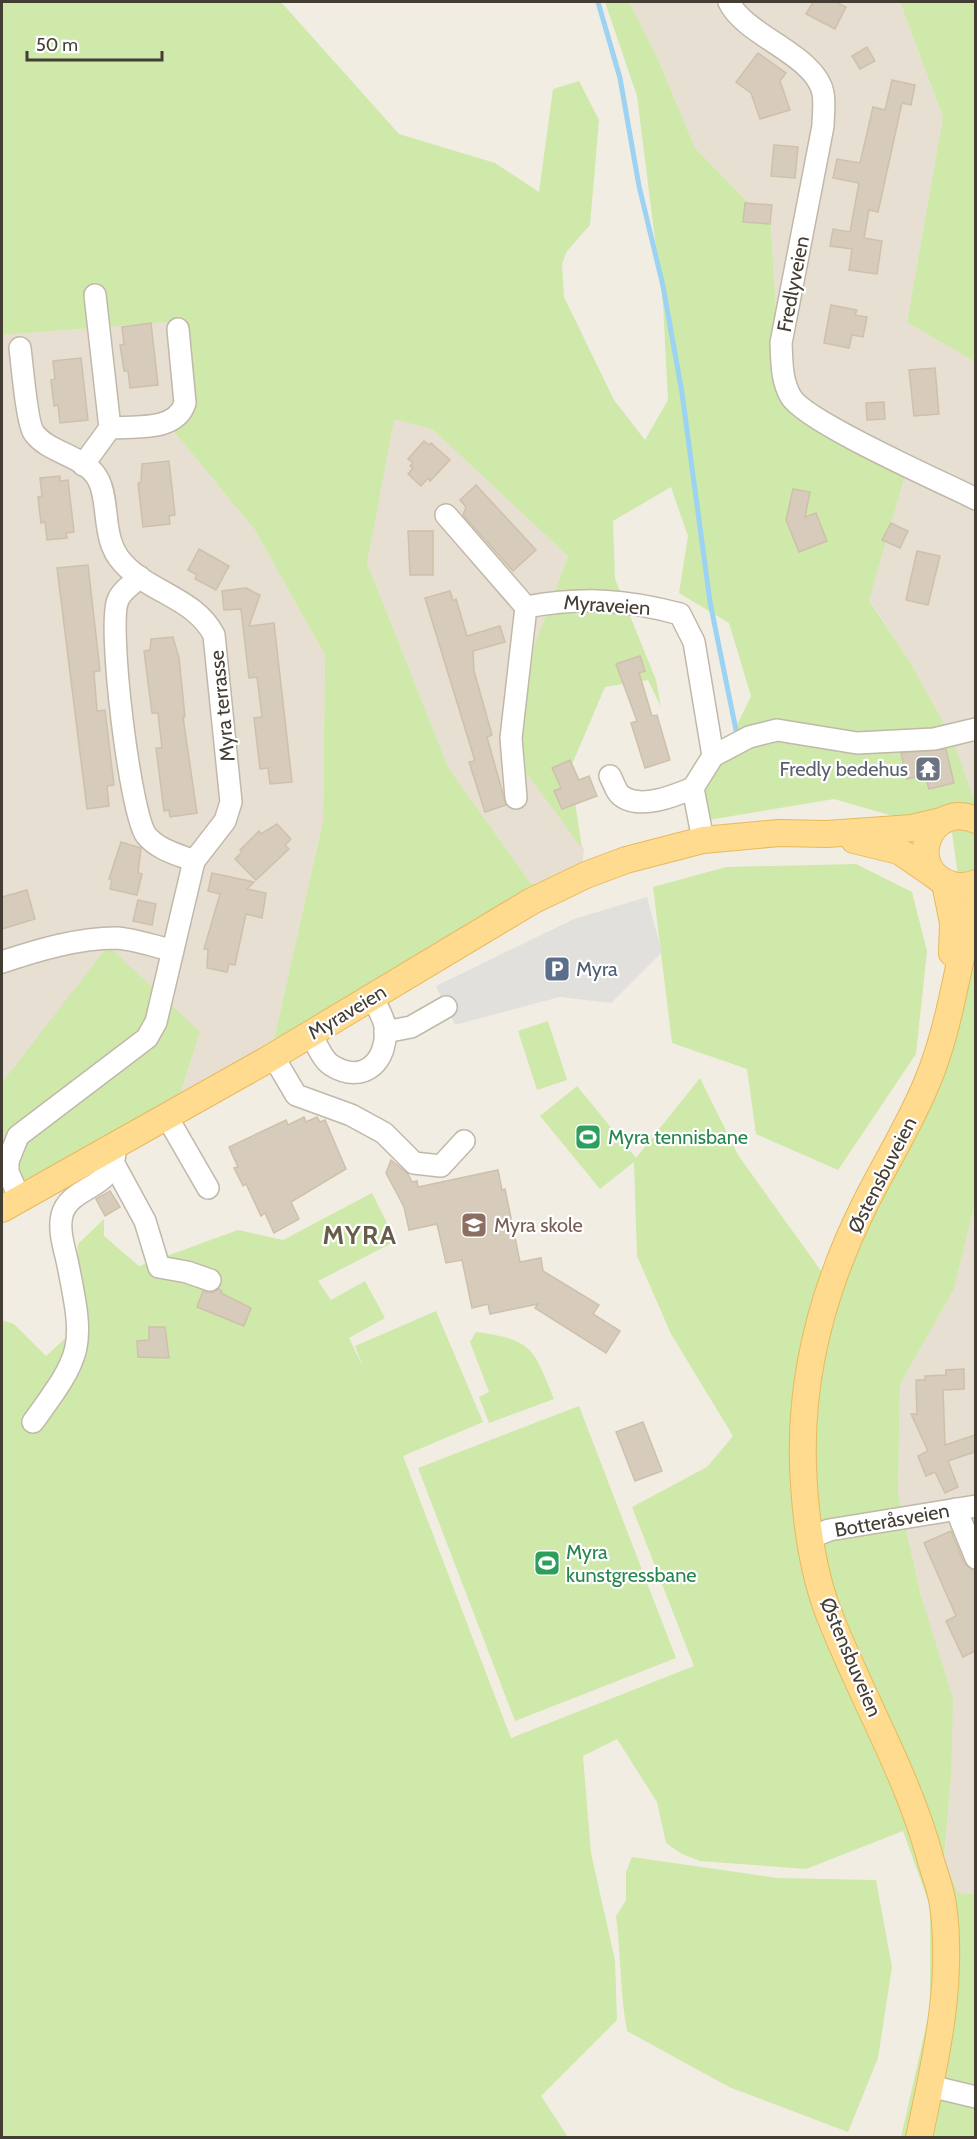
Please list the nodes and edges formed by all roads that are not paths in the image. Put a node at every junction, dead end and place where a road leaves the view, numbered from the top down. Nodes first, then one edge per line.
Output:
1 (729, 2) edge
2 (95, 295) dead end
3 (178, 329) dead end
4 (20, 348) dead end
5 (110, 428) junction
6 (83, 465) junction
7 (975, 499) edge
8 (446, 515) dead end
9 (140, 577) junction
10 (526, 607) junction
11 (975, 729) edge
12 (713, 756) junction
13 (610, 776) dead end
14 (693, 788) junction
15 (516, 798) dead end
16 (975, 820) edge
17 (942, 821) junction
18 (827, 834) junction
19 (703, 840) junction
20 (194, 861) junction
21 (940, 879) junction
22 (975, 883) edge
23 (975, 897) edge
24 (171, 950) junction
25 (2, 962) edge
26 (372, 996) junction
27 (446, 1007) dead end
28 (948, 1013) junction
29 (385, 1032) junction
30 (311, 1034) junction
31 (273, 1056) junction
32 (167, 1117) junction
33 (464, 1141) dead end
34 (115, 1155) junction
35 (208, 1188) dead end
36 (11, 1204) edge
37 (210, 1280) dead end
38 (33, 1422) dead end
39 (966, 1508) edge
40 (810, 1538) junction
41 (975, 1558) edge
42 (930, 2086) junction
43 (975, 2097) edge
44 (919, 2138) edge

1 - 7 street, Fredlyveien
2 - 5 street
3 - 5 street
4 - 6 street, Myra terrasse
5 - 6 street
6 - 9 street, Myra terrasse
8 - 10 street
9 - 20 street
9 - 20 street, Myra terrasse
10 - 12 street, Myraveien
10 - 15 street
11 - 12 street
12 - 14 street
13 - 14 street
14 - 19 street
16 - 17 main road, Myraveien
17 - 18 main road, Myraveien
17 - 21 main road, Østensbuveien
18 - 19 main road, Myraveien
18 - 21 main road, Myraveien
19 - 26 main road, Myraveien
20 - 24 street, Myra terrasse
21 - 22 main road
21 - 28 main road, Østensbuveien
23 - 28 main road, Østensbuveien
24 - 25 street
24 - 36 street, Myra terrasse
26 - 29 street
26 - 30 main road, Myraveien
27 - 29 street
28 - 40 main road, Østensbuveien
29 - 30 street
30 - 31 main road, Myraveien
31 - 32 main road, Myraveien
31 - 33 street
32 - 34 main road, Myraveien
32 - 35 street
34 - 36 main road, Myraveien
34 - 37 street
34 - 38 street
39 - 40 street, Botteråsveien
39 - 41 street
40 - 42 main road, Østensbuveien
42 - 43 street
42 - 44 main road, Østensbuveien

